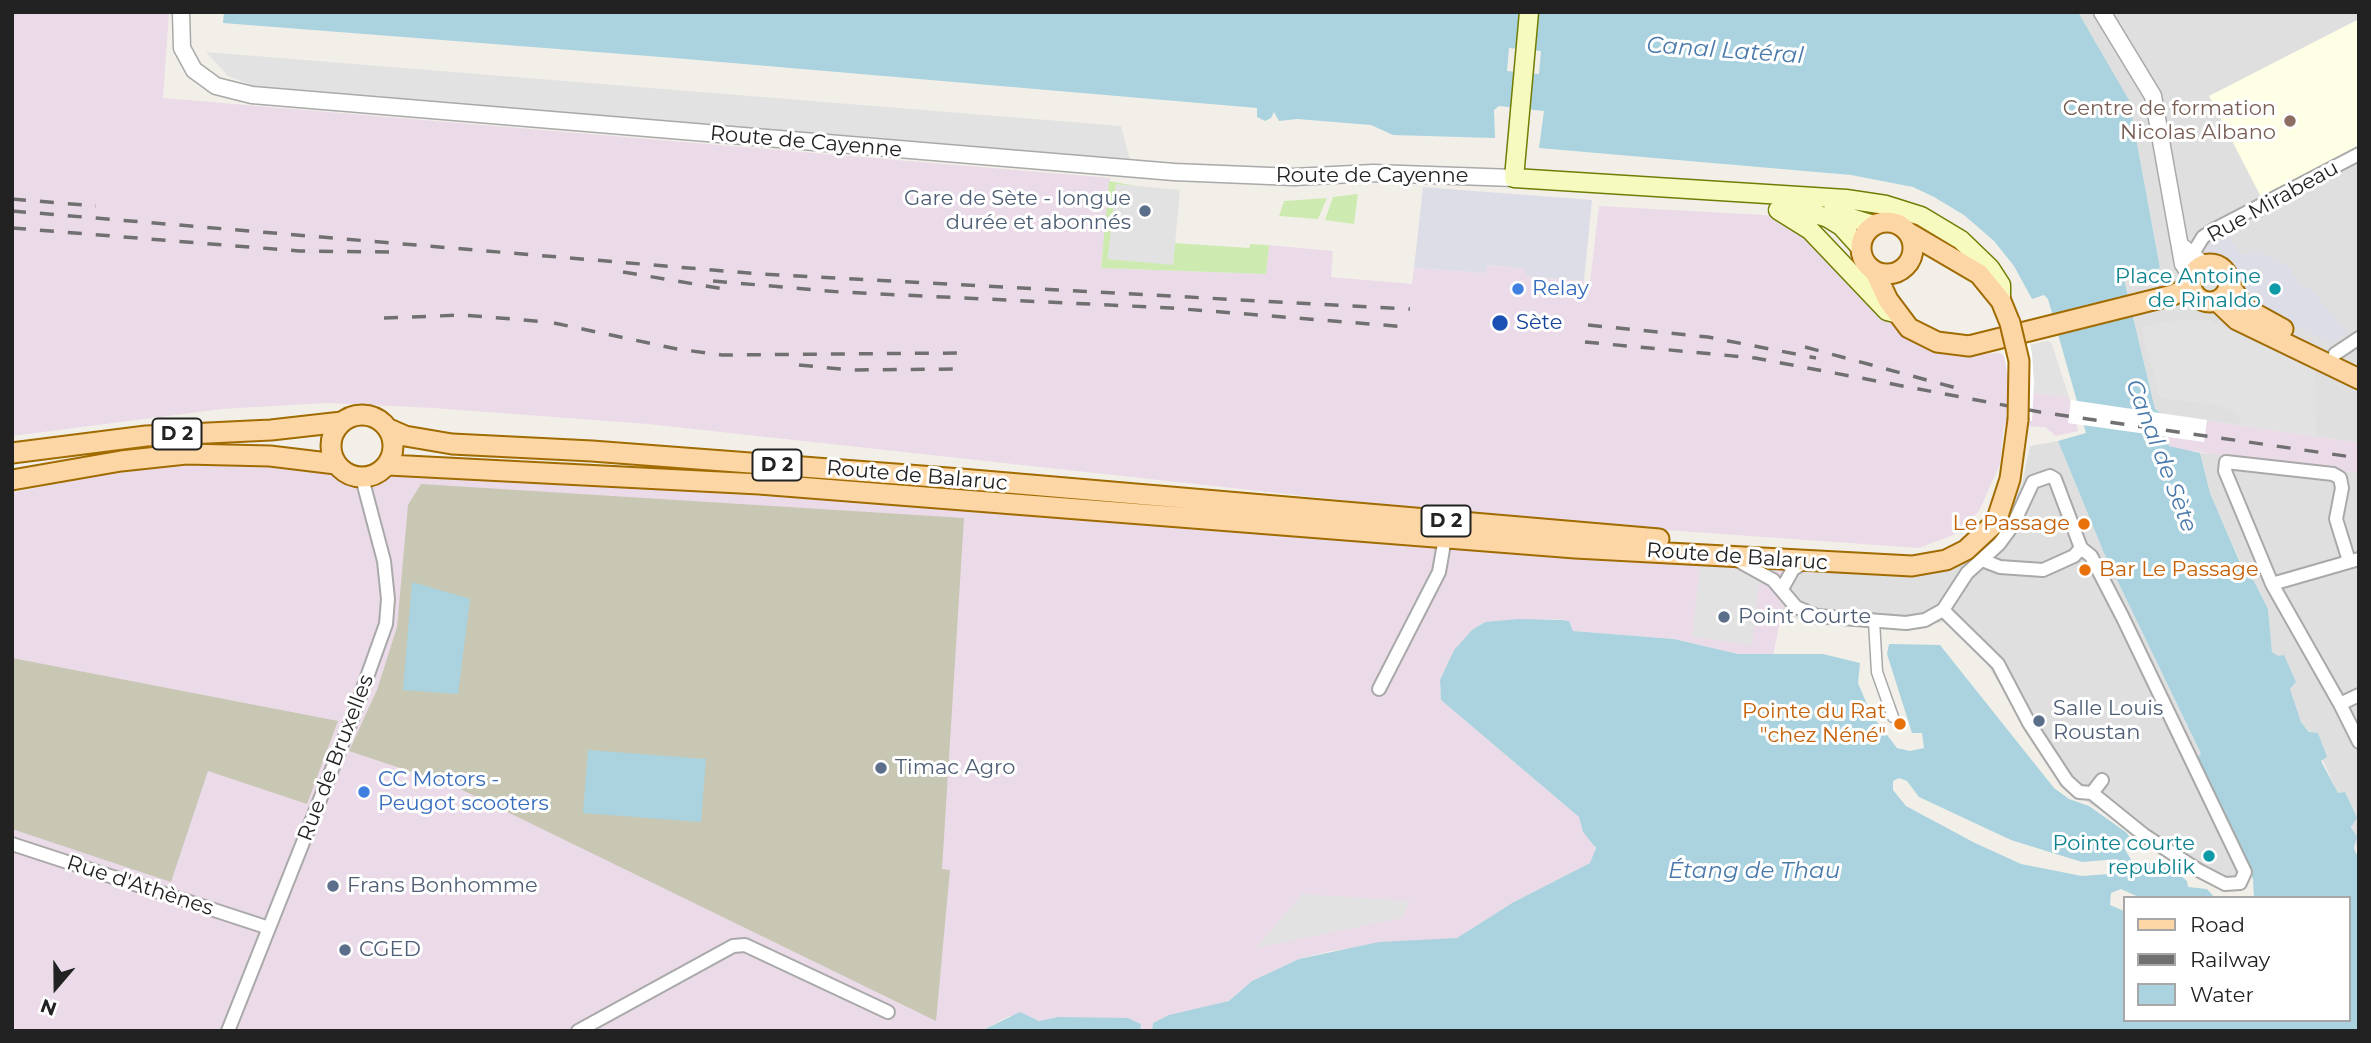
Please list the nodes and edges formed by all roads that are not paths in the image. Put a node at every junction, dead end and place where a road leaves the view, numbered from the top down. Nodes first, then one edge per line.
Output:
1 (181, 12) edge
2 (1529, 12) edge
3 (2102, 12) edge
4 (2359, 154) edge
5 (1514, 178) junction
6 (1606, 183) junction
7 (1793, 198) junction
8 (1759, 201) junction
9 (1874, 225) junction
10 (1909, 233) junction
11 (1860, 247) junction
12 (1955, 258) junction
13 (1906, 266) junction
14 (1875, 272) junction
15 (2185, 277) junction
16 (2229, 284) junction
17 (2001, 301) junction
18 (2217, 301) junction
19 (1898, 314) junction
20 (2359, 338) edge
21 (2335, 354) junction
22 (2359, 366) edge
23 (2359, 379) edge
24 (342, 422) junction
25 (389, 429) junction
26 (12, 453) edge
27 (336, 464) junction
28 (388, 465) junction
29 (362, 478) junction
30 (12, 480) edge
31 (2000, 504) junction
32 (1446, 529) junction
33 (2081, 548) junction
34 (1780, 553) junction
35 (1730, 556) junction
36 (1982, 560) junction
37 (2354, 560) edge
38 (1805, 562) junction
39 (1780, 583) junction
40 (2272, 584) junction
41 (1943, 610) junction
42 (1874, 621) junction
43 (1380, 690) dead end
44 (2359, 695) edge
45 (2340, 704) junction
46 (1893, 717) dead end
47 (2359, 742) edge
48 (2102, 780) dead end
49 (2092, 793) junction
50 (12, 844) edge
51 (269, 928) junction
52 (888, 1012) dead end
53 (228, 1031) edge
54 (578, 1031) edge

1 - 5 street, Route de Cayenne
2 - 5 main road
3 - 15 street
4 - 15 street, Rue Mirabeau
5 - 6 main road
6 - 7 main road
6 - 8 main road
7 - 9 main road
7 - 17 main road
8 - 11 main road
8 - 19 main road
9 - 10 main road
9 - 11 main road
10 - 12 main road, D 2
10 - 13 main road
11 - 14 main road
12 - 13 main road
12 - 17 main road, D 2
13 - 14 main road
13 - 19 main road
14 - 19 main road
15 - 16 main road
15 - 18 main road
15 - 19 main road
16 - 18 main road
16 - 21 main road
17 - 31 main road, Route de Balaruc / D 2, bridge
18 - 23 main road
20 - 21 street
21 - 22 main road
24 - 25 main road
24 - 26 main road, D 2
24 - 27 main road
25 - 28 main road
25 - 32 main road, Route de Balaruc / D 2
27 - 29 main road
27 - 30 main road, D 2
28 - 29 main road
28 - 32 main road, Route de Balaruc / D 2
29 - 51 street, Rue de Bruxelles
31 - 34 main road, Route de Balaruc / D 2
31 - 38 main road, Route de Balaruc / D 2
32 - 34 main road, Route de Balaruc / D 2
32 - 35 main road, Route de Balaruc / D 2
32 - 43 street
33 - 36 street
33 - 36 street
33 - 49 street
34 - 35 main road, Route de Balaruc / D 2
34 - 38 main road, Route de Balaruc / D 2
34 - 39 street
35 - 39 street
36 - 41 street
37 - 40 street
37 - 40 street
38 - 39 street
39 - 42 street
40 - 45 street
41 - 42 street
41 - 49 street
42 - 46 street
44 - 45 street
45 - 47 street
48 - 49 street
50 - 51 street, Rue d'Athènes
51 - 53 street, Rue de Bruxelles
52 - 54 street

